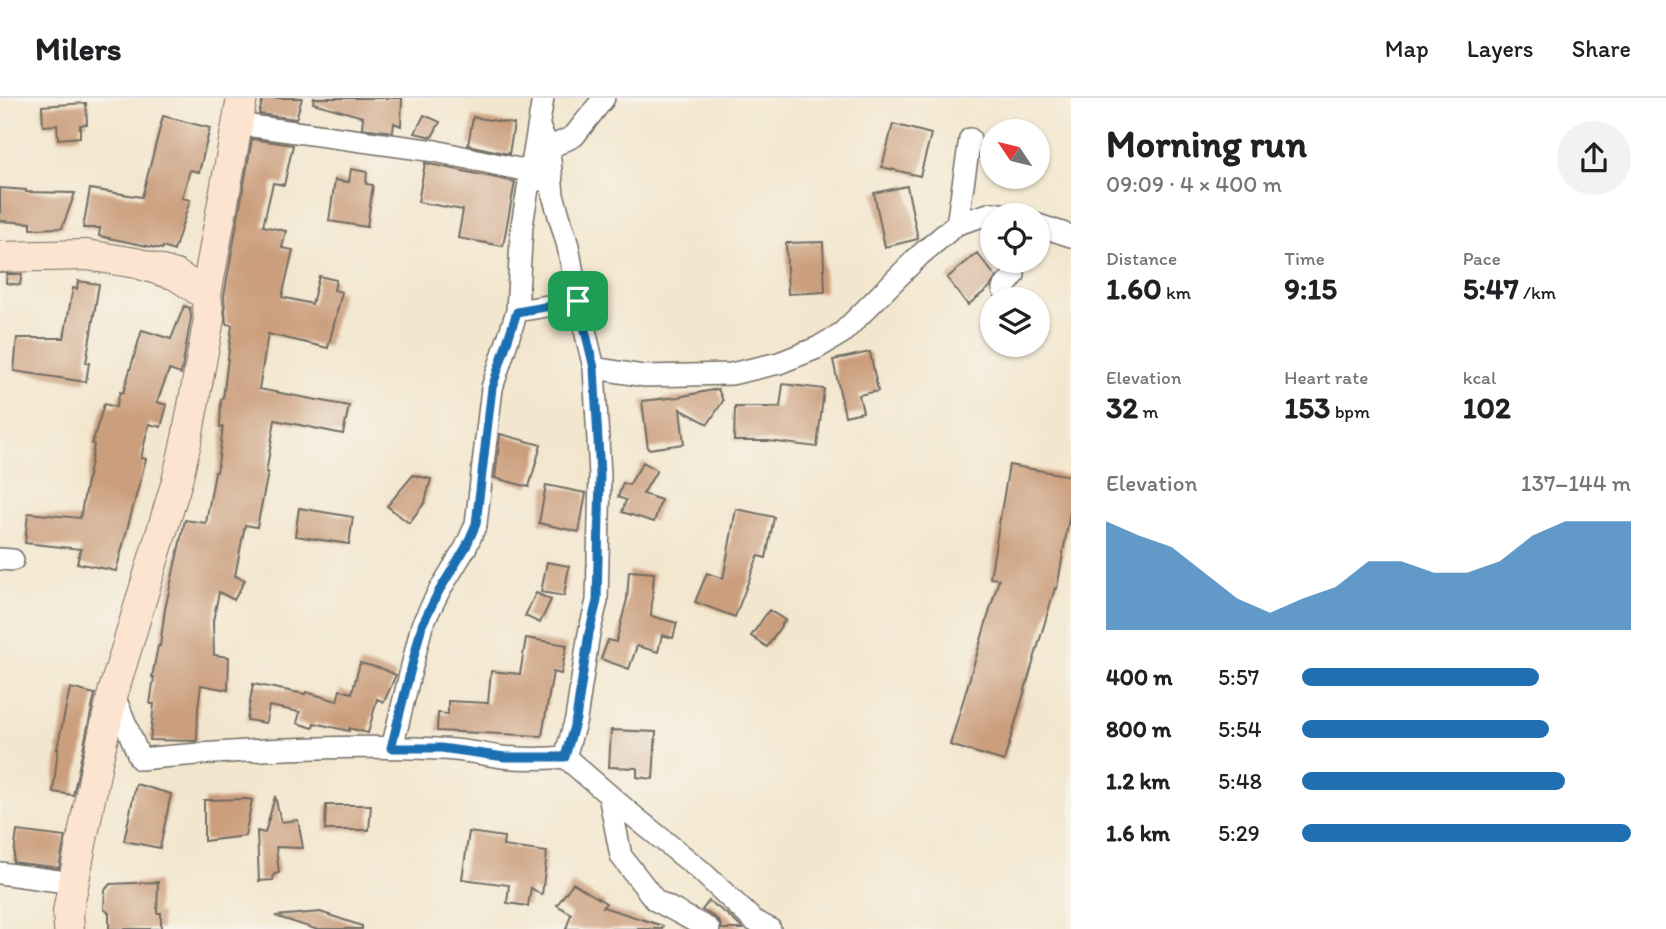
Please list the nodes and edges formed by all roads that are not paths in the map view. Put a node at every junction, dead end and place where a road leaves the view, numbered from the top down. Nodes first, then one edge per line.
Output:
1 (543, 98) edge
2 (604, 98) edge
3 (240, 111) edge
4 (539, 127) junction
5 (970, 139) dead end
6 (549, 148) junction
7 (531, 172) junction
8 (553, 195) junction
9 (980, 217) edge
10 (957, 224) junction
11 (1050, 229) edge
12 (1071, 236) edge
13 (0, 257) edge
14 (206, 295) junction
15 (578, 301) junction
16 (517, 312) junction
17 (594, 368) junction
18 (113, 693) junction
19 (391, 748) junction
20 (565, 757) junction
21 (609, 795) junction
22 (0, 873) edge
23 (74, 883) junction
24 (69, 929) edge
25 (709, 929) edge
26 (770, 929) edge

1 - 4 street
2 - 6 street
3 - 7 street
3 - 14 street
4 - 6 street
4 - 7 street
5 - 10 street
6 - 8 street
7 - 8 street
7 - 16 street
8 - 15 street
9 - 10 street
10 - 17 street
11 - 12 street
13 - 14 street
14 - 18 street
15 - 16 street
15 - 17 street
16 - 19 street
17 - 20 street
18 - 19 street
18 - 23 street
19 - 20 street
20 - 21 street
21 - 25 street
21 - 26 street
22 - 23 street
23 - 24 street

